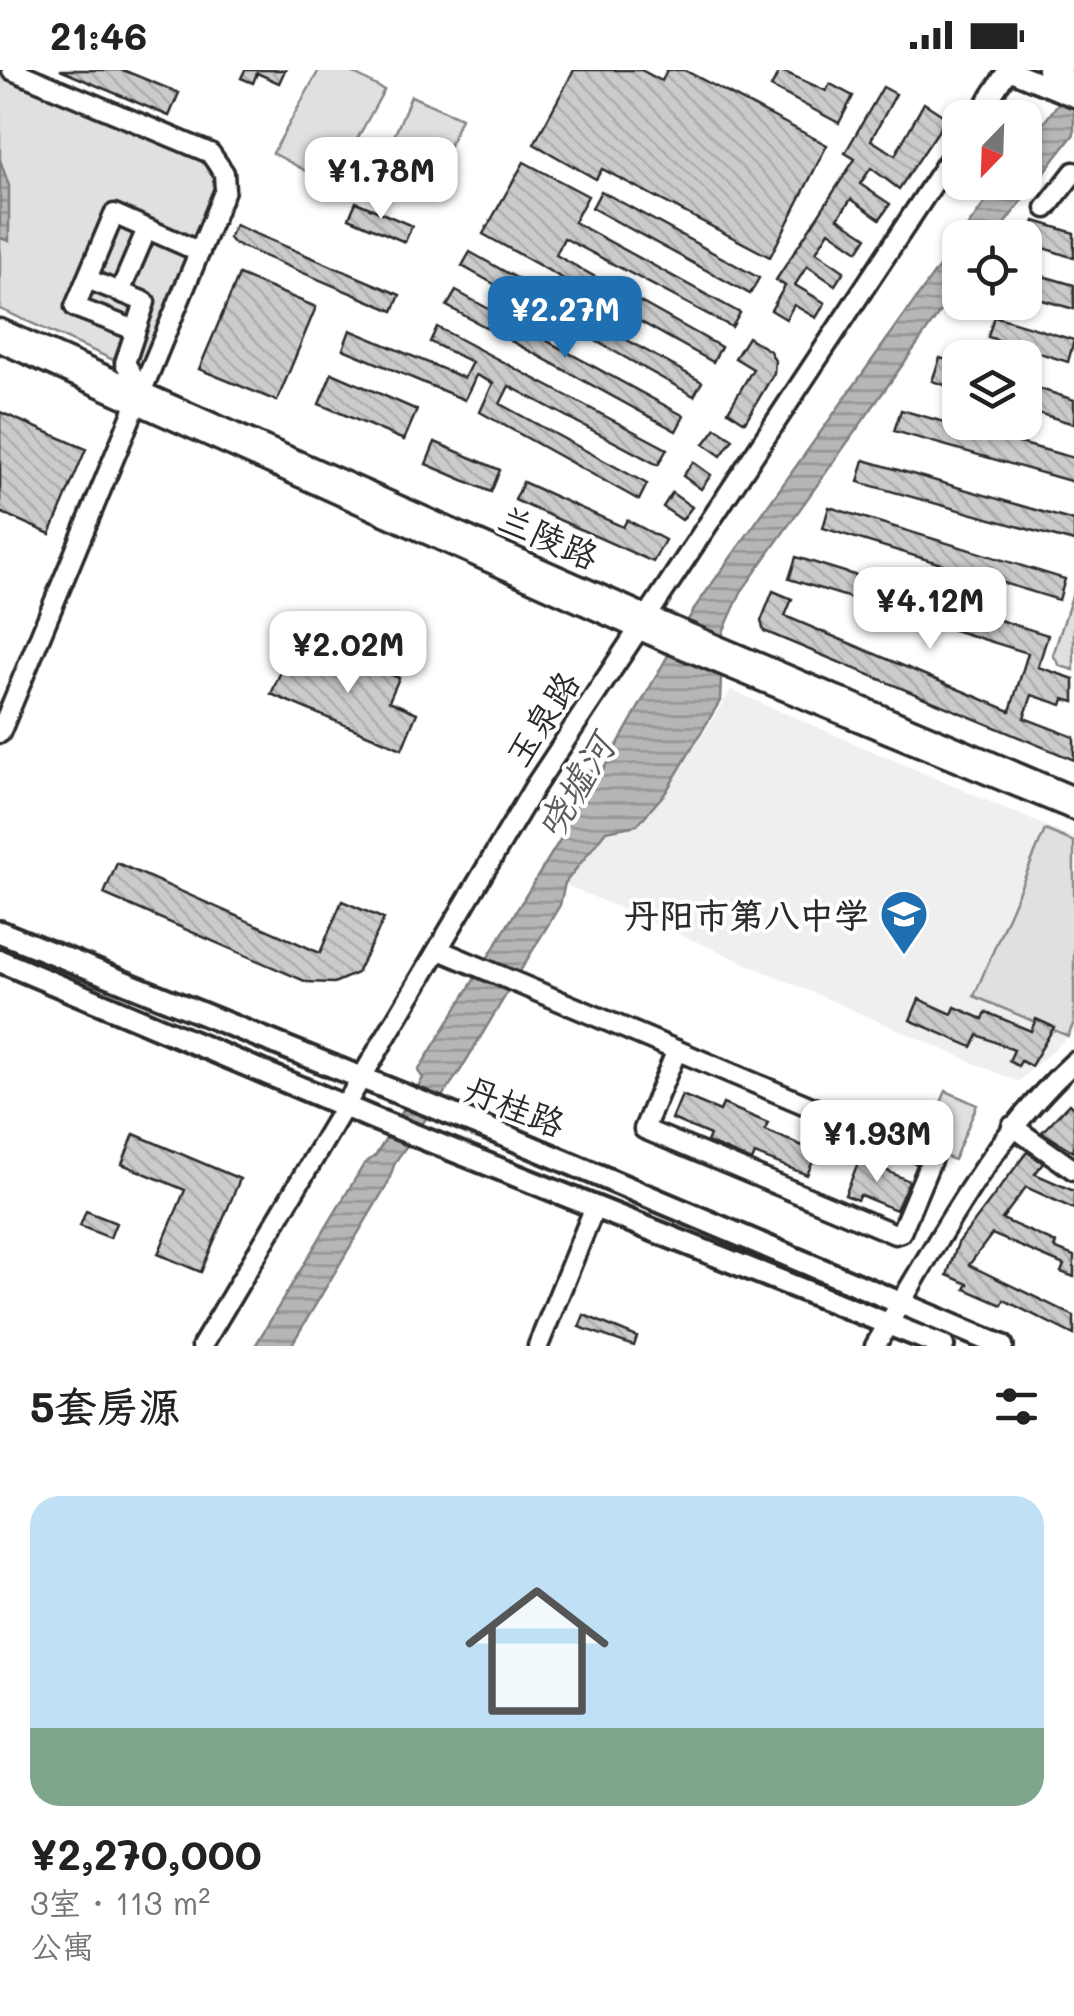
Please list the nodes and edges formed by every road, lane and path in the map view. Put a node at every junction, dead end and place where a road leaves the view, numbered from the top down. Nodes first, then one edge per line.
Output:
1 (12, 70) edge
2 (1008, 70) edge
3 (1063, 83) edge
4 (989, 100) edge
5 (942, 170) edge
6 (1074, 172) edge
7 (1046, 208) dead end
8 (147, 229) junction
9 (200, 252) junction
10 (87, 279) junction
11 (120, 292) junction
12 (0, 329) edge
13 (135, 330) junction
14 (0, 342) edge
15 (140, 399) junction
16 (644, 623) junction
17 (727, 658) junction
18 (0, 733) edge
19 (1074, 797) edge
20 (1074, 810) edge
21 (0, 932) edge
22 (439, 950) junction
23 (0, 961) edge
24 (677, 1050) junction
25 (1074, 1062) edge
26 (362, 1078) junction
27 (346, 1105) junction
28 (1012, 1126) junction
29 (1074, 1170) edge
30 (594, 1209) junction
31 (900, 1304) junction
32 (888, 1324) junction
33 (202, 1346) edge
34 (538, 1346) edge
35 (875, 1346) edge
36 (943, 1346) edge
37 (1002, 1346) edge

1 - 9 street
2 - 3 street
2 - 4 street
5 - 16 street, 玉泉路
6 - 7 street
8 - 9 street
8 - 10 street
8 - 11 street
9 - 15 street
10 - 11 street
10 - 13 street
11 - 13 street
12 - 15 street, 兰陵路
13 - 15 street
14 - 15 street, 兰陵路
15 - 16 street, 兰陵路
15 - 18 street
16 - 17 street, 兰陵路
16 - 22 street, 玉泉路
17 - 19 street, 兰陵路
17 - 20 street, 兰陵路
21 - 26 main road, 丹桂路
22 - 24 street
22 - 26 street, 玉泉路
23 - 27 main road, 丹桂路
24 - 24 street
25 - 28 street
26 - 27 street, 玉泉路
26 - 31 main road, 丹桂路
27 - 30 main road, 丹桂路
27 - 33 street, 玉泉路
28 - 29 street
28 - 31 street
30 - 32 main road, 丹桂路
30 - 34 street
31 - 32 street
31 - 37 main road, 丹桂路
32 - 35 street
32 - 36 main road, 丹桂路

